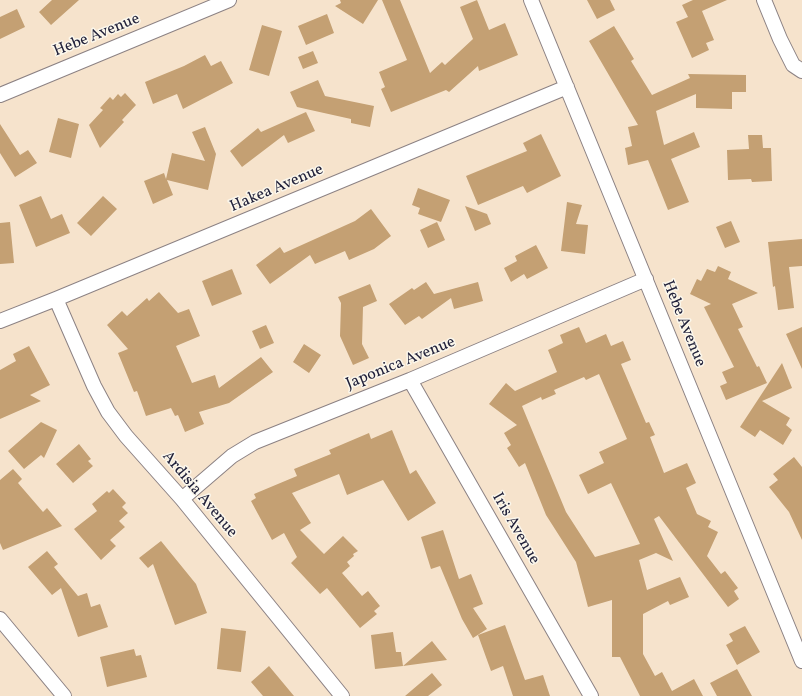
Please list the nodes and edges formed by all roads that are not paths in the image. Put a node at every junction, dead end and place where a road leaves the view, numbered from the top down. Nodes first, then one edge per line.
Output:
1 (229, 0) edge
2 (531, 0) edge
3 (764, 0) edge
4 (802, 71) edge
5 (567, 87) junction
6 (0, 95) edge
7 (646, 279) junction
8 (56, 299) junction
9 (0, 321) edge
10 (410, 380) junction
11 (182, 500) junction
12 (0, 619) edge
13 (802, 661) edge
14 (64, 696) edge
15 (342, 696) edge
16 (591, 696) edge

1 - 6 street, Hebe Avenue
2 - 5 street, Hebe Avenue
3 - 4 street
5 - 7 street, Hebe Avenue
5 - 8 street, Hakea Avenue
7 - 10 street, Japonica Avenue
7 - 13 street, Hebe Avenue
8 - 9 street, Hakea Avenue
8 - 11 street, Ardisia Avenue
10 - 11 street, Japonica Avenue
10 - 16 street, Iris Avenue
11 - 15 street, Ardisia Avenue
12 - 14 street

